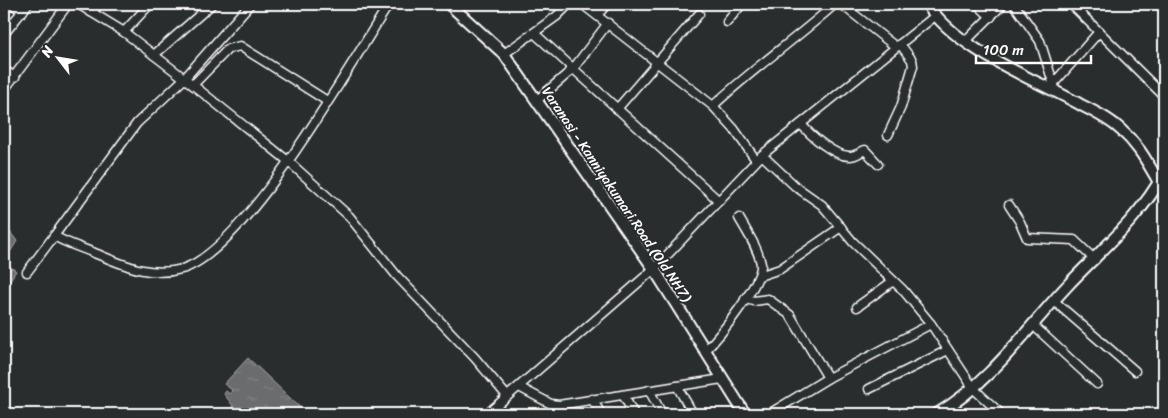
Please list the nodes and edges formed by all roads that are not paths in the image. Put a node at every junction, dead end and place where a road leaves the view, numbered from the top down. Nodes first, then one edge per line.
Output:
1 (12, 4) edge
2 (28, 4) edge
3 (68, 4) edge
4 (78, 4) edge
5 (99, 4) edge
6 (150, 4) edge
7 (212, 4) edge
8 (250, 4) edge
9 (389, 4) edge
10 (449, 4) edge
11 (569, 4) edge
12 (582, 4) edge
13 (608, 4) edge
14 (742, 4) edge
15 (835, 4) edge
16 (841, 4) edge
17 (927, 4) edge
18 (977, 4) edge
19 (1003, 4) edge
20 (1014, 4) edge
21 (1071, 4) edge
22 (23, 11) junction
23 (91, 12) junction
24 (598, 14) junction
25 (699, 14) dead end
26 (934, 16) junction
27 (991, 17) junction
28 (727, 22) dead end
29 (608, 23) junction
30 (124, 32) junction
31 (534, 33) junction
32 (1098, 33) junction
33 (4, 34) edge
34 (966, 41) junction
35 (898, 45) junction
36 (504, 54) junction
37 (154, 55) junction
38 (658, 63) junction
39 (573, 69) junction
40 (4, 70) edge
41 (15, 77) junction
42 (184, 79) junction
43 (193, 85) junction
44 (1055, 88) junction
45 (4, 90) edge
46 (1164, 96) edge
47 (326, 101) junction
48 (536, 101) junction
49 (713, 106) junction
50 (617, 109) junction
51 (801, 124) junction
52 (888, 135) dead end
53 (762, 155) junction
54 (756, 160) junction
55 (288, 161) junction
56 (878, 164) dead end
57 (1163, 182) edge
58 (719, 201) junction
59 (1008, 205) dead end
60 (739, 218) dead end
61 (841, 227) junction
62 (54, 236) junction
63 (1094, 260) junction
64 (654, 269) junction
65 (27, 272) dead end
66 (760, 276) junction
67 (893, 281) junction
68 (745, 299) junction
69 (1054, 301) junction
70 (857, 307) dead end
71 (931, 324) junction
72 (1034, 326) junction
73 (948, 350) junction
74 (705, 351) junction
75 (1134, 371) dead end
76 (828, 378) junction
77 (722, 379) junction
78 (1097, 384) dead end
79 (677, 386) junction
80 (519, 387) junction
81 (868, 389) dead end
82 (974, 389) junction
83 (649, 390) junction
84 (623, 394) junction
85 (507, 396) junction
86 (592, 400) junction
87 (940, 413) edge
88 (487, 414) edge
89 (600, 414) edge
90 (634, 414) edge
91 (662, 414) edge
92 (693, 414) edge
93 (744, 414) edge
94 (769, 414) edge
95 (1001, 414) edge

1 - 22 street
2 - 22 street
3 - 41 street
4 - 23 street
5 - 23 street
6 - 30 street
7 - 37 street
8 - 42 street
9 - 47 street
10 - 36 main road, Varanasi - Kanniyakumari Road (Old NH7)
11 - 31 street
12 - 24 street
13 - 24 street
14 - 28 street
15 - 49 street
16 - 35 street
17 - 26 main road
18 - 27 street
19 - 27 street
20 - 44 street
21 - 32 street
22 - 33 street
23 - 30 street
24 - 29 street
25 - 38 street
26 - 34 main road
26 - 35 street
27 - 34 street
29 - 38 street
29 - 39 street
30 - 37 street
31 - 36 street
31 - 39 street
32 - 44 street
32 - 46 street
34 - 44 main road
35 - 51 street
35 - 52 street
36 - 48 main road, Varanasi - Kanniyakumari Road (Old NH7)
37 - 42 street
38 - 49 street
38 - 50 street
39 - 48 street
39 - 50 street
40 - 41 street
41 - 45 street
42 - 43 street
42 - 62 street
43 - 47 street
43 - 55 street
44 - 57 main road
47 - 55 street
48 - 64 main road, Varanasi - Kanniyakumari Road (Old NH7)
49 - 54 street
50 - 58 street
51 - 53 street
51 - 56 street
53 - 54 street
53 - 61 street
54 - 58 street
55 - 62 street
55 - 85 street
57 - 63 main road
58 - 64 street
59 - 63 street
60 - 66 street
61 - 66 street
61 - 67 street
62 - 65 street
63 - 69 main road
64 - 74 main road, Varanasi - Kanniyakumari Road (Old NH7)
64 - 80 street
66 - 68 street
67 - 70 street
67 - 71 street
68 - 74 street
68 - 76 street
69 - 72 main road
69 - 75 street
71 - 73 street
71 - 76 street
72 - 78 street
72 - 82 main road
73 - 81 street
73 - 82 street
74 - 77 main road, Varanasi - Kanniyakumari Road (Old NH7)
76 - 94 street
77 - 79 street
77 - 93 main road, Varanasi - Kanniyakumari Road (Old NH7)
79 - 83 street
79 - 92 street
80 - 85 street
80 - 86 street
82 - 87 main road
82 - 95 street
83 - 84 street
83 - 91 street
84 - 86 street
84 - 90 street
85 - 88 street
86 - 89 street

